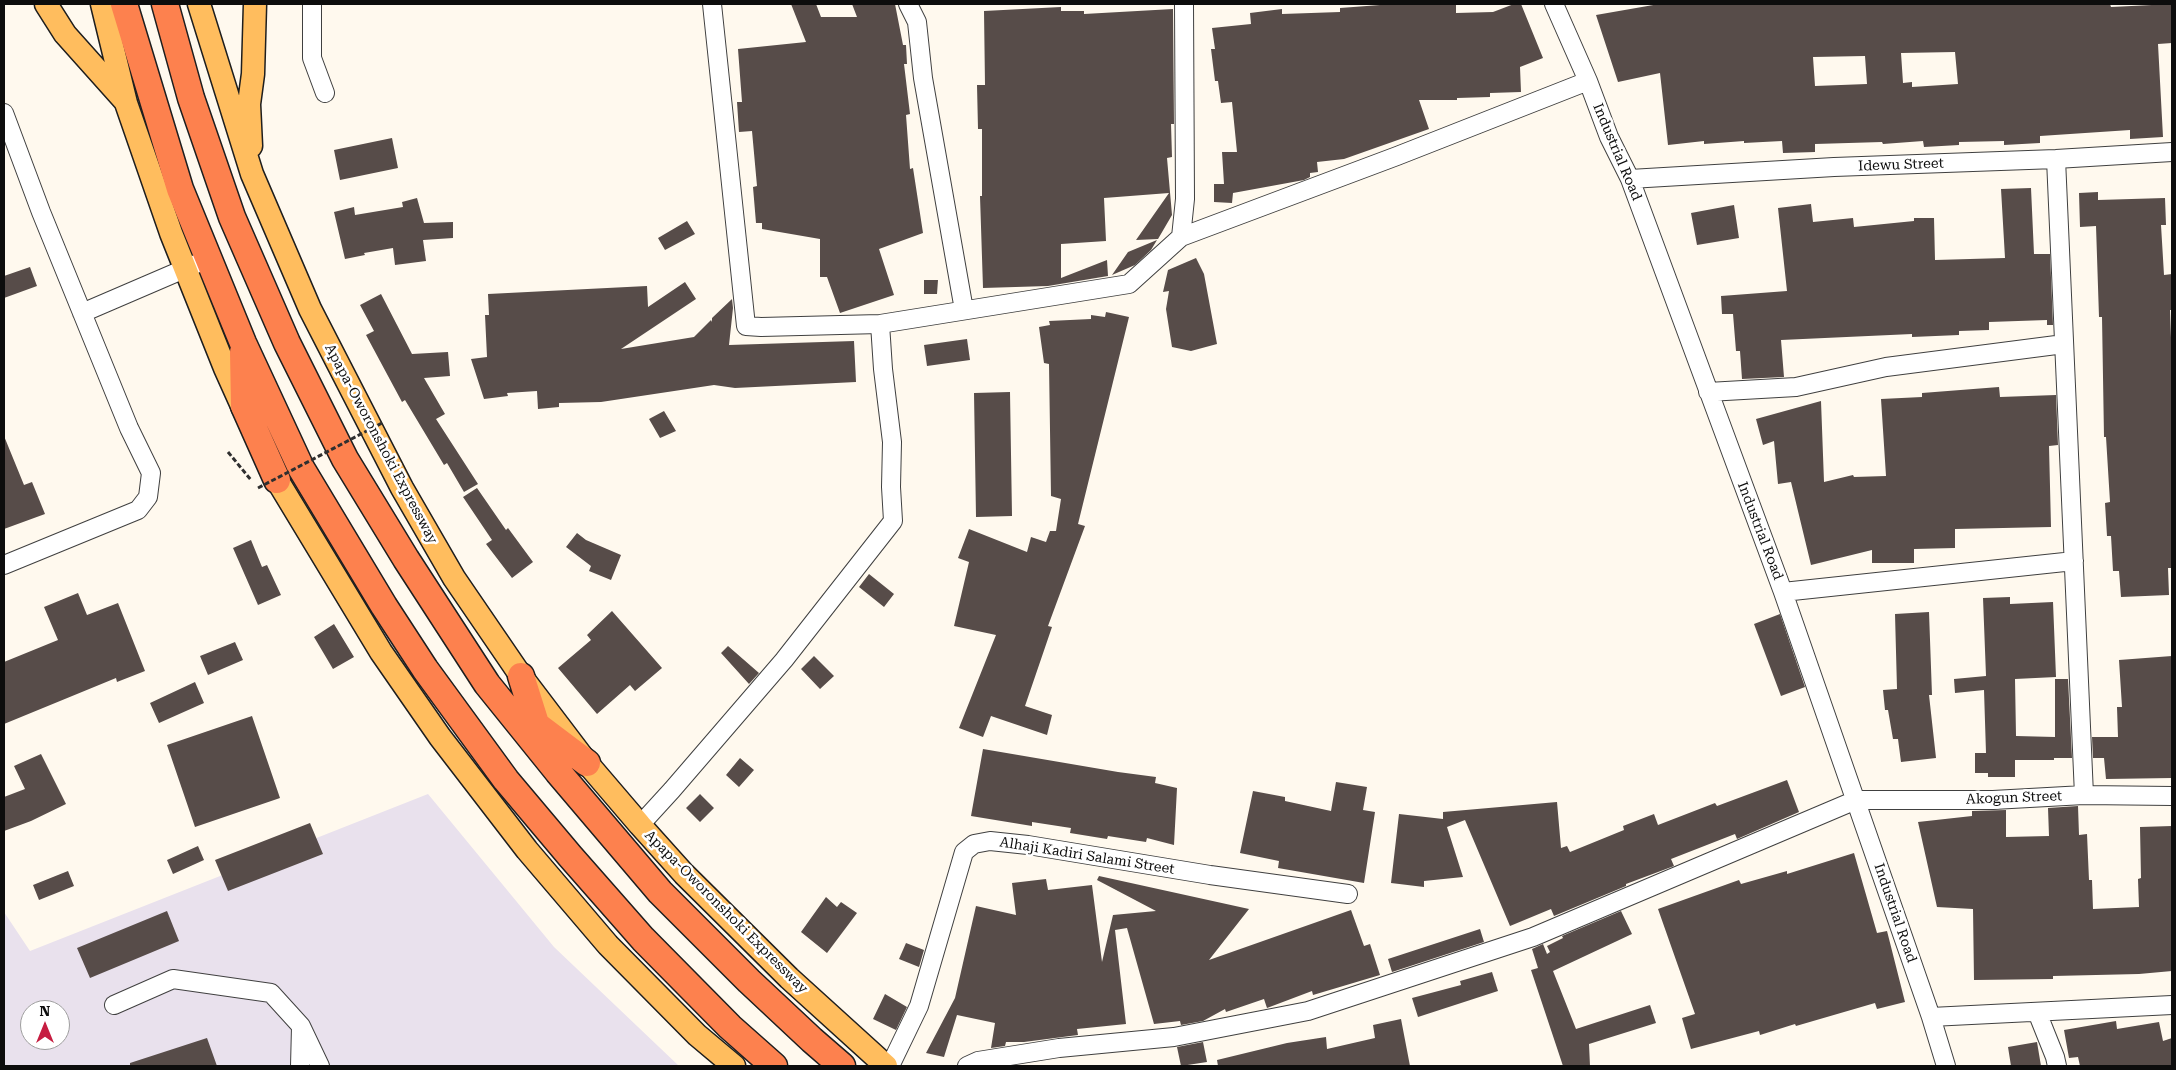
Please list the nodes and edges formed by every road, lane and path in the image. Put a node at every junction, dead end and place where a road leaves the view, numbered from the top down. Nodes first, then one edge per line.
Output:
1 (46, 4) edge
2 (102, 4) edge
3 (124, 4) edge
4 (164, 4) edge
5 (199, 4) edge
6 (255, 4) edge
7 (312, 4) edge
8 (712, 4) edge
9 (908, 4) edge
10 (1184, 4) edge
11 (1554, 4) edge
12 (1588, 81) junction
13 (325, 93) dead end
14 (126, 102) junction
15 (4, 113) edge
16 (2172, 152) edge
17 (2056, 160) junction
18 (252, 174) junction
19 (1630, 179) junction
20 (1181, 237) junction
21 (197, 264) junction
22 (964, 310) junction
23 (82, 313) junction
24 (880, 324) junction
25 (243, 343) junction
26 (2064, 344) junction
27 (225, 368) junction
28 (1708, 392) junction
29 (244, 406) junction
30 (382, 423) dead end
31 (228, 452) dead end
32 (301, 468) junction
33 (267, 484) junction
34 (2074, 561) junction
35 (4, 565) edge
36 (1783, 592) junction
37 (521, 676) junction
38 (487, 684) junction
39 (536, 725) junction
40 (588, 762) junction
41 (558, 772) junction
42 (2084, 795) junction
43 (2172, 796) edge
44 (1856, 800) junction
45 (640, 825) junction
46 (1348, 894) dead end
47 (2172, 1005) edge
48 (114, 1006) dead end
49 (2037, 1012) junction
50 (1931, 1017) junction
51 (301, 1026) junction
52 (300, 1066) edge
53 (320, 1066) edge
54 (734, 1066) edge
55 (774, 1066) edge
56 (842, 1066) edge
57 (888, 1066) edge
58 (967, 1066) edge
59 (1946, 1066) edge
60 (2057, 1066) edge

1 - 14 main road
2 - 14 main road
3 - 21 highway
4 - 38 highway, Apapa-Oworonshoki Expressway
5 - 18 main road, Apapa-Oworonshoki Expressway
6 - 18 main road
7 - 13 street
8 - 24 street
9 - 22 street
10 - 20 street
11 - 12 street, Industrial Road
12 - 19 street, Industrial Road
12 - 20 street
14 - 21 main road
15 - 23 street
16 - 17 street, Idewu Street
17 - 19 street, Idewu Street
17 - 26 street
18 - 37 main road, Apapa-Oworonshoki Expressway
19 - 28 street, Industrial Road
20 - 22 street
21 - 23 street
21 - 25 highway
21 - 27 main road
22 - 24 street
23 - 35 street
24 - 45 street
25 - 29 highway
25 - 32 highway
26 - 28 street
26 - 34 street
27 - 29 highway
27 - 33 main road
28 - 36 street, Industrial Road
29 - 32 highway
29 - 33 highway
30 - 33 path, bridge
31 - 33 path
32 - 55 highway
33 - 54 main road
34 - 36 street
34 - 42 street
36 - 44 street, Industrial Road
37 - 39 highway
37 - 40 main road, Apapa-Oworonshoki Expressway
38 - 39 highway
38 - 41 highway, Apapa-Oworonshoki Expressway
39 - 40 highway
39 - 41 highway
40 - 45 main road, Apapa-Oworonshoki Expressway
41 - 56 highway, Apapa-Oworonshoki Expressway
42 - 43 street, Akogun Street
42 - 44 street, Akogun Street
44 - 50 street, Industrial Road
44 - 58 street
45 - 57 main road, Apapa-Oworonshoki Expressway
46 - 57 street, Alhaji Kadiri Salami Street
47 - 49 street
48 - 51 street
49 - 50 street
49 - 60 street
50 - 59 street, Industrial Road
51 - 52 street
51 - 53 street

